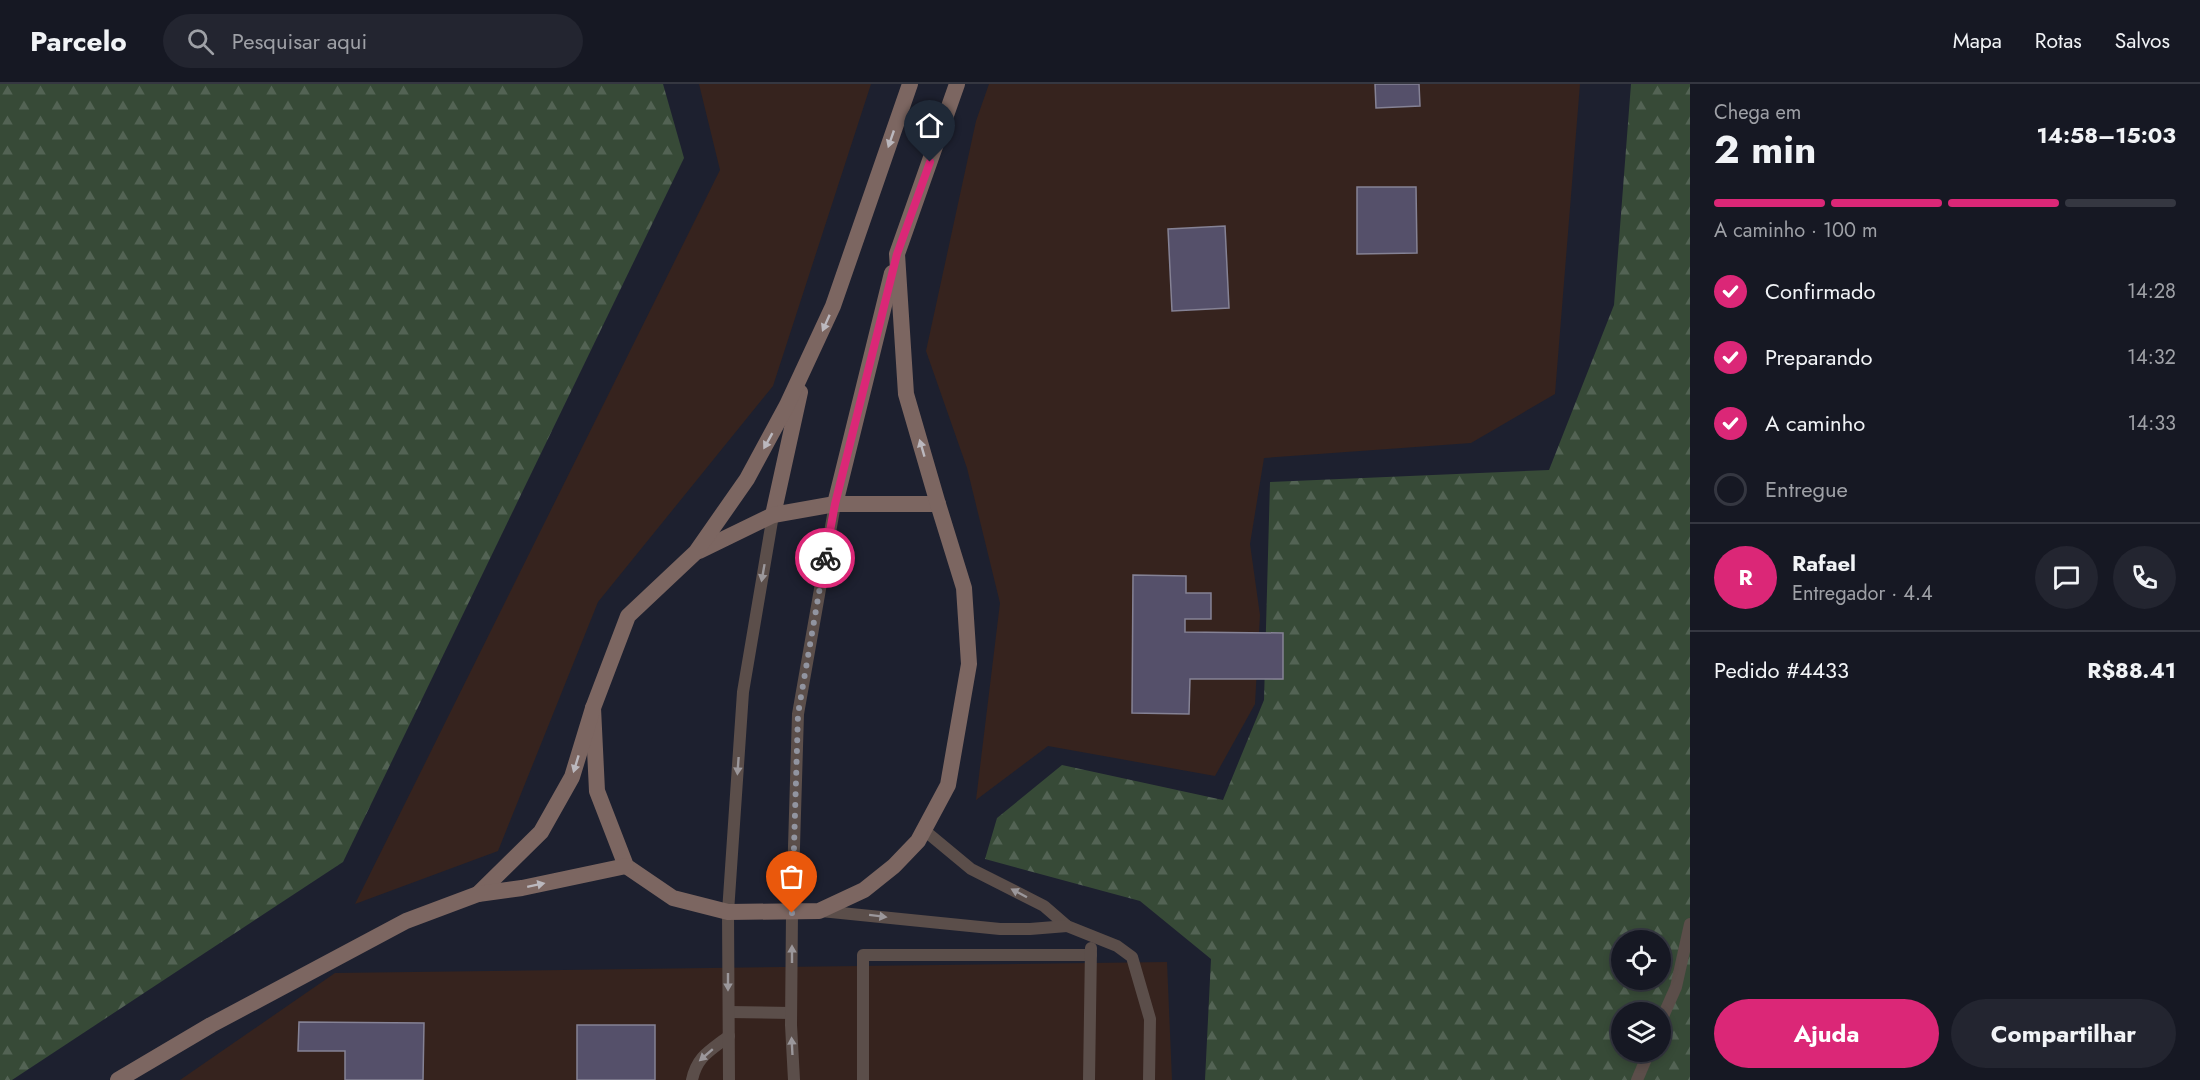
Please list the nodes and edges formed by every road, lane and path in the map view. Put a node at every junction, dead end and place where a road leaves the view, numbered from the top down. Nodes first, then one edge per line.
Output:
1 (910, 84) edge
2 (957, 84) edge
3 (897, 254) junction
4 (805, 371) junction
5 (835, 504) junction
6 (938, 504) junction
7 (773, 516) junction
8 (696, 552) junction
9 (593, 708) junction
10 (924, 830) junction
11 (626, 866) junction
12 (478, 894) junction
13 (819, 911) junction
14 (728, 912) junction
15 (792, 913) junction
16 (1690, 924) edge
17 (1067, 926) junction
18 (1091, 935) junction
19 (1091, 955) junction
20 (1669, 1002) edge
21 (729, 1012) junction
22 (791, 1013) junction
23 (729, 1036) junction
24 (1645, 1062) edge
25 (118, 1080) edge
26 (692, 1080) edge
27 (729, 1080) edge
28 (794, 1080) edge
29 (863, 1080) edge
30 (1089, 1080) edge
31 (1149, 1080) edge
32 (1637, 1080) edge

1 -> 4 main road
2 - 3 main road
3 - 5 main road
6 -> 3 main road
4 - 7 main road
4 -> 8 main road
5 - 6 main road
5 - 7 main road
5 - 15 lane
6 - 10 main road
7 - 8 main road
7 -> 14 lane
8 - 9 main road
9 - 11 main road
9 -> 12 main road
10 - 13 main road
17 -> 10 lane
12 -> 11 main road
11 - 14 main road
12 - 25 main road
13 - 15 main road
13 -> 17 lane
14 - 15 main road
14 -> 21 lane
22 -> 15 lane
16 - 20 lane
17 - 18 lane
18 - 19 lane
18 - 31 lane
19 - 29 lane
19 - 30 lane
21 - 22 lane
21 - 23 lane
28 -> 22 lane
23 -> 26 lane
23 - 27 lane
24 - 32 lane

